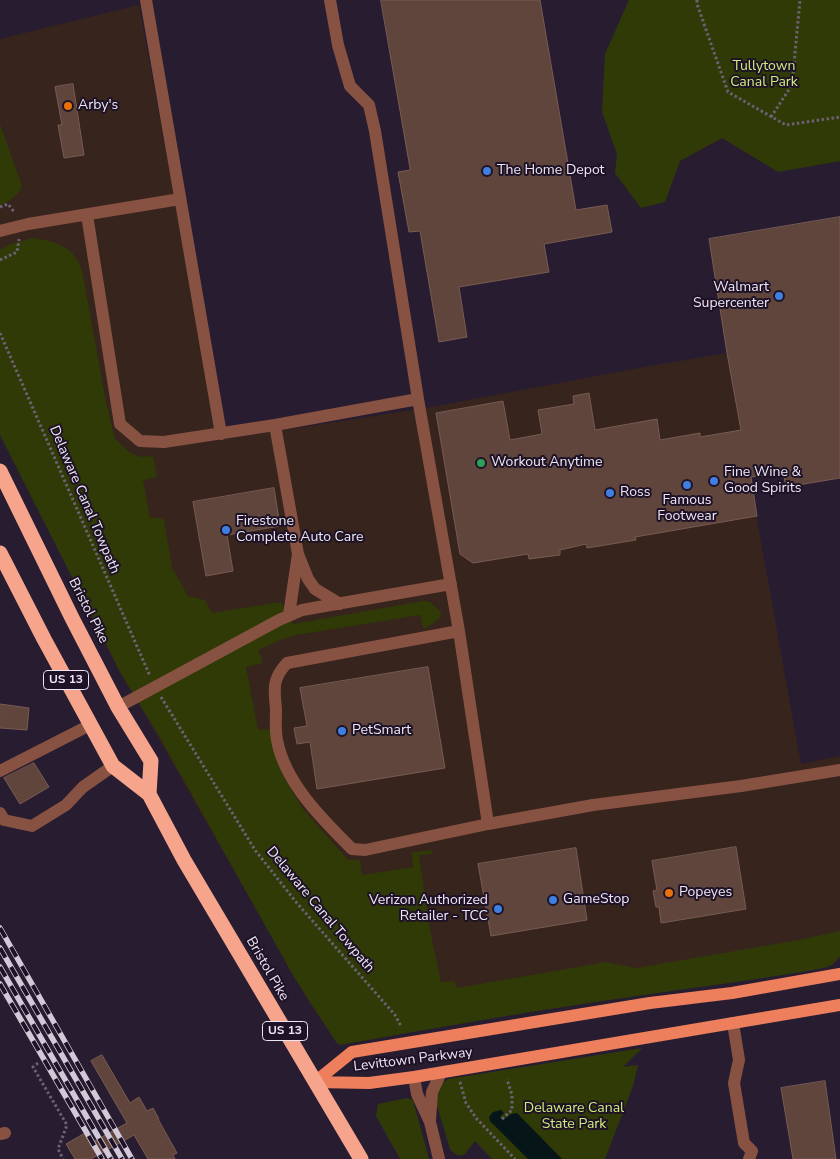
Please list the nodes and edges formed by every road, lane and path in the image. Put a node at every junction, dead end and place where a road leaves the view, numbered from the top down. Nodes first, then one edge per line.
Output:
1 (146, 0) edge
2 (330, 0) edge
3 (697, 0) edge
4 (800, 0) edge
5 (770, 116) junction
6 (840, 117) edge
7 (180, 199) junction
8 (0, 207) edge
9 (15, 212) dead end
10 (87, 215) junction
11 (0, 232) edge
12 (19, 243) dead end
13 (0, 260) edge
14 (0, 333) edge
15 (418, 399) junction
16 (275, 425) junction
17 (220, 434) junction
18 (0, 471) edge
19 (0, 553) edge
20 (298, 554) junction
21 (451, 584) junction
22 (340, 604) junction
23 (289, 615) junction
24 (459, 631) junction
25 (149, 675) dead end
26 (164, 702) dead end
27 (118, 706) junction
28 (90, 725) junction
29 (113, 766) junction
30 (840, 770) edge
31 (0, 771) edge
32 (149, 794) junction
33 (0, 812) edge
34 (488, 824) junction
35 (840, 974) edge
36 (840, 1005) edge
37 (734, 1023) junction
38 (401, 1026) dead end
39 (38, 1063) dead end
40 (441, 1073) junction
41 (414, 1077) junction
42 (507, 1079) dead end
43 (315, 1082) junction
44 (461, 1086) dead end
45 (502, 1119) dead end
46 (430, 1122) junction
47 (64, 1159) edge
48 (361, 1159) edge
49 (440, 1159) edge
50 (516, 1159) edge
51 (749, 1159) edge

1 - 7 lane
2 - 15 lane
3 - 5 path
4 - 5 path
5 - 6 path
7 - 10 lane
7 - 17 lane
8 - 9 path
10 - 11 lane
10 - 17 lane
12 - 13 path
14 - 25 path, Delaware Canal Towpath
15 - 16 lane
15 - 21 lane
16 - 17 lane
16 - 20 lane
18 - 27 highway, Bristol Pike / US 13
19 - 28 highway, Bristol Pike / US 13
20 - 22 lane
20 - 23 lane
21 - 22 lane
21 - 24 lane
22 - 23 lane
23 - 27 lane
24 - 34 lane
24 - 34 lane
26 - 38 path, Delaware Canal Towpath
27 - 32 highway, Bristol Pike / US 13
28 - 29 highway, Bristol Pike / US 13
28 - 31 lane
29 - 32 highway, Bristol Pike / US 13
29 - 33 lane
30 - 34 lane
32 - 43 highway, Bristol Pike / US 13
35 - 43 main road, Levittown Parkway
36 - 37 main road, Levittown Parkway
37 - 40 main road, Levittown Parkway
37 - 51 lane
39 - 47 path
40 - 41 main road, Levittown Parkway
40 - 46 lane
41 - 43 main road, Levittown Parkway
41 - 46 lane
42 - 45 path
43 - 48 highway, Bristol Pike / US 13
44 - 50 path
46 - 49 lane

